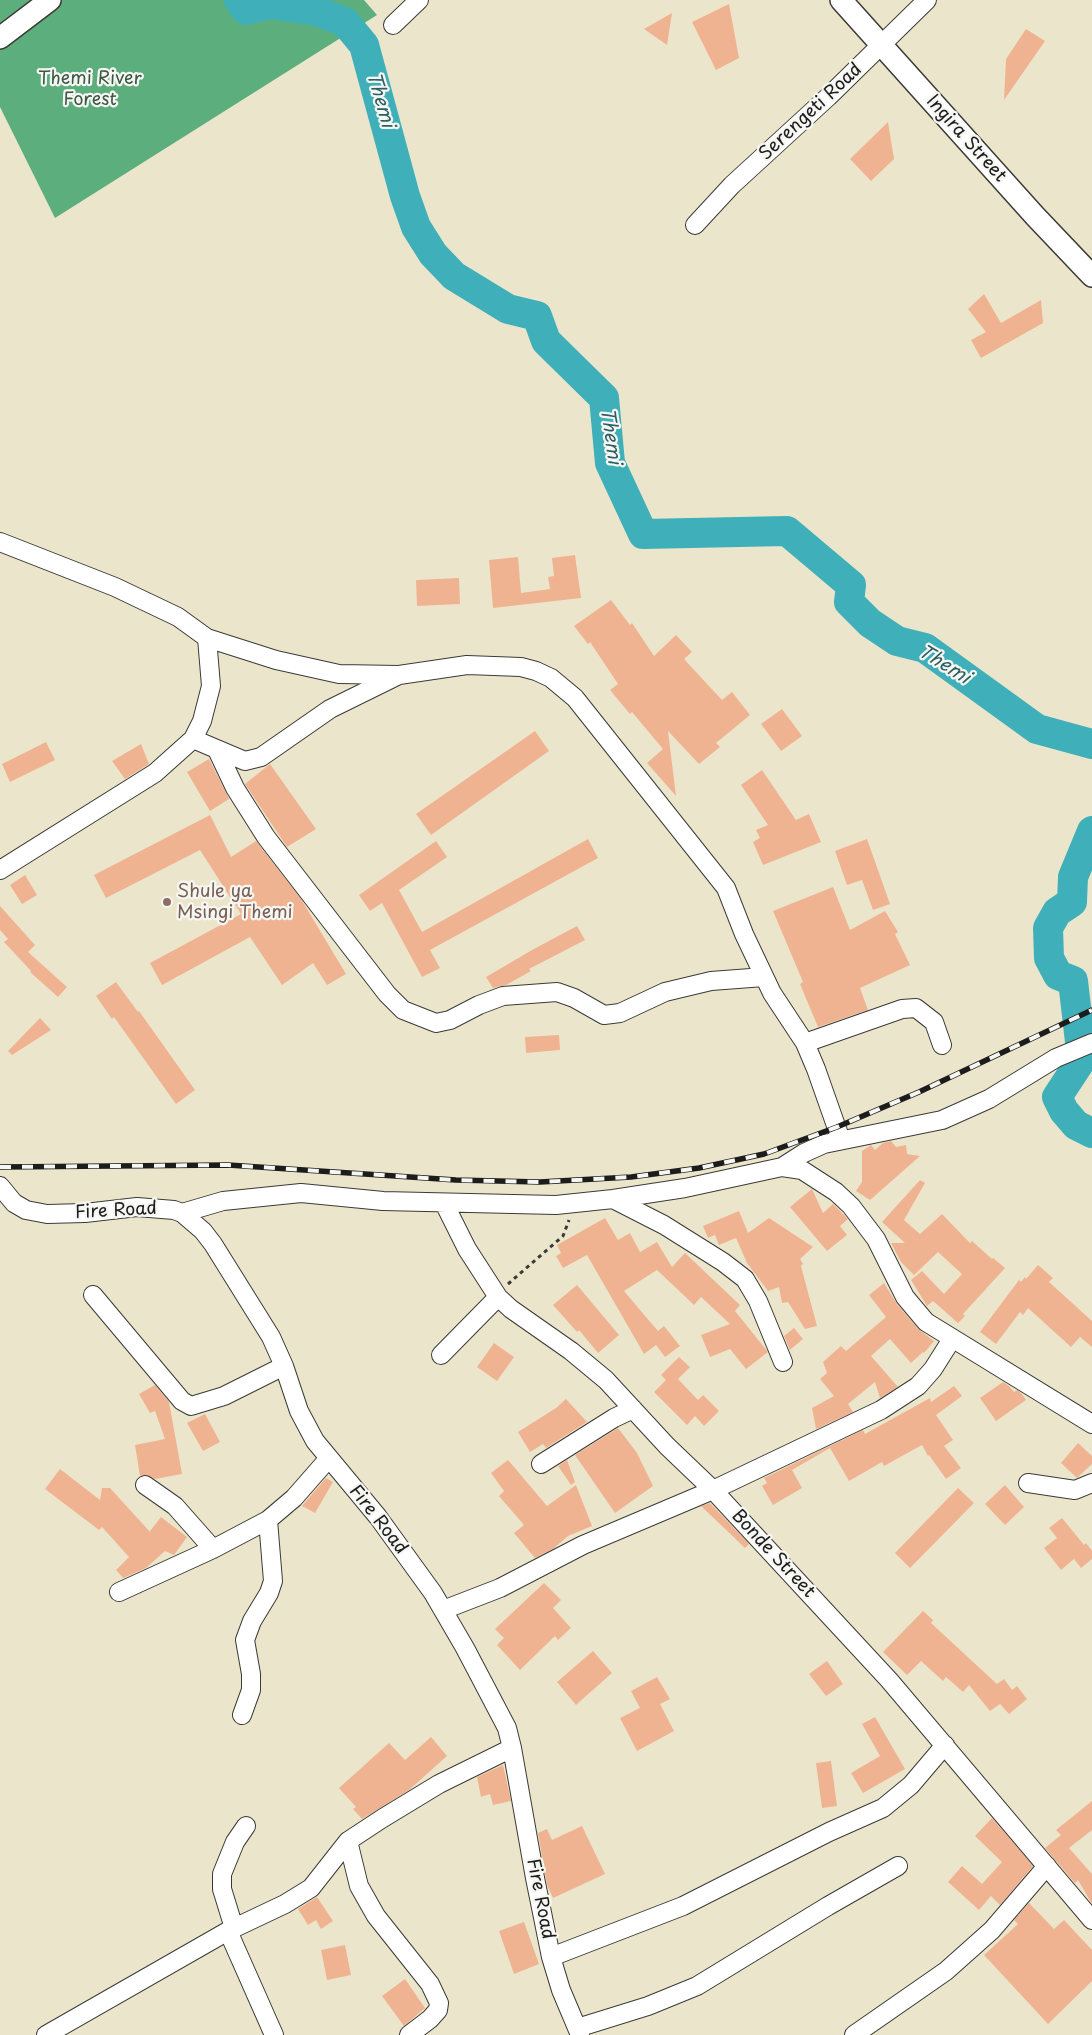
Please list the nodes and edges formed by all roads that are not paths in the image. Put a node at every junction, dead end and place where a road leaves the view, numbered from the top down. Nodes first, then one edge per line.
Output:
1 (50, 0) edge
2 (419, 0) edge
3 (841, 0) edge
4 (927, 0) edge
5 (393, 25) dead end
6 (0, 38) edge
7 (882, 45) junction
8 (695, 225) dead end
9 (1092, 276) edge
10 (0, 542) edge
11 (208, 638) junction
12 (399, 675) junction
13 (193, 739) junction
14 (217, 750) junction
15 (0, 870) edge
16 (764, 977) junction
17 (805, 1043) junction
18 (1092, 1043) edge
19 (942, 1045) dead end
20 (841, 1140) junction
21 (782, 1167) junction
22 (0, 1186) edge
23 (613, 1199) junction
24 (444, 1203) junction
25 (0, 1208) edge
26 (26, 1210) junction
27 (182, 1213) junction
28 (93, 1295) dead end
29 (497, 1296) junction
30 (952, 1339) junction
31 (441, 1355) dead end
32 (783, 1362) dead end
33 (284, 1366) junction
34 (633, 1410) junction
35 (1092, 1424) edge
36 (329, 1458) junction
37 (541, 1464) dead end
38 (1028, 1483) dead end
39 (1092, 1483) edge
40 (145, 1485) dead end
41 (713, 1490) junction
42 (268, 1520) junction
43 (213, 1549) junction
44 (119, 1592) dead end
45 (443, 1610) junction
46 (242, 1715) dead end
47 (945, 1746) junction
48 (512, 1748) junction
49 (246, 1826) dead end
50 (348, 1841) junction
51 (898, 1866) dead end
52 (1047, 1866) junction
53 (1092, 1920) edge
54 (231, 1930) junction
55 (551, 1957) junction
56 (578, 2031) edge
57 (46, 2035) edge
58 (274, 2035) edge
59 (409, 2035) edge
60 (854, 2035) edge

1 - 6 street
2 - 5 street
3 - 7 street, Ingira Street
4 - 7 street, Serengeti Road
7 - 8 street, Serengeti Road
7 - 9 street, Ingira Street
10 - 11 street
11 - 12 street
11 - 13 street
12 - 14 street
12 - 16 street
13 - 14 street
13 - 15 street
14 - 16 street
16 - 17 street
17 - 19 street
17 - 20 street
18 - 20 street
20 - 21 street
21 - 23 street
21 - 30 street
22 - 26 street
23 - 24 street
23 - 32 street
24 - 27 street
24 - 29 street, Bonde Street
25 - 26 street, Fire Road
26 - 27 street, Fire Road
27 - 33 street, Fire Road
28 - 33 street
29 - 31 street
29 - 34 street, Bonde Street
30 - 35 street
30 - 41 street
33 - 36 street, Fire Road
34 - 37 street
34 - 41 street, Bonde Street
36 - 42 street
36 - 45 street, Fire Road
38 - 39 street
40 - 43 street
41 - 45 street
41 - 47 street, Bonde Street
42 - 43 street
42 - 46 street
43 - 44 street
45 - 48 street, Fire Road
47 - 52 street, Bonde Street
47 - 55 street
48 - 50 street
48 - 55 street, Fire Road
49 - 54 street
50 - 54 street
50 - 59 street
51 - 56 street
52 - 53 street, Bonde Street
52 - 60 street
54 - 57 street
54 - 58 street
55 - 56 street, Fire Road

